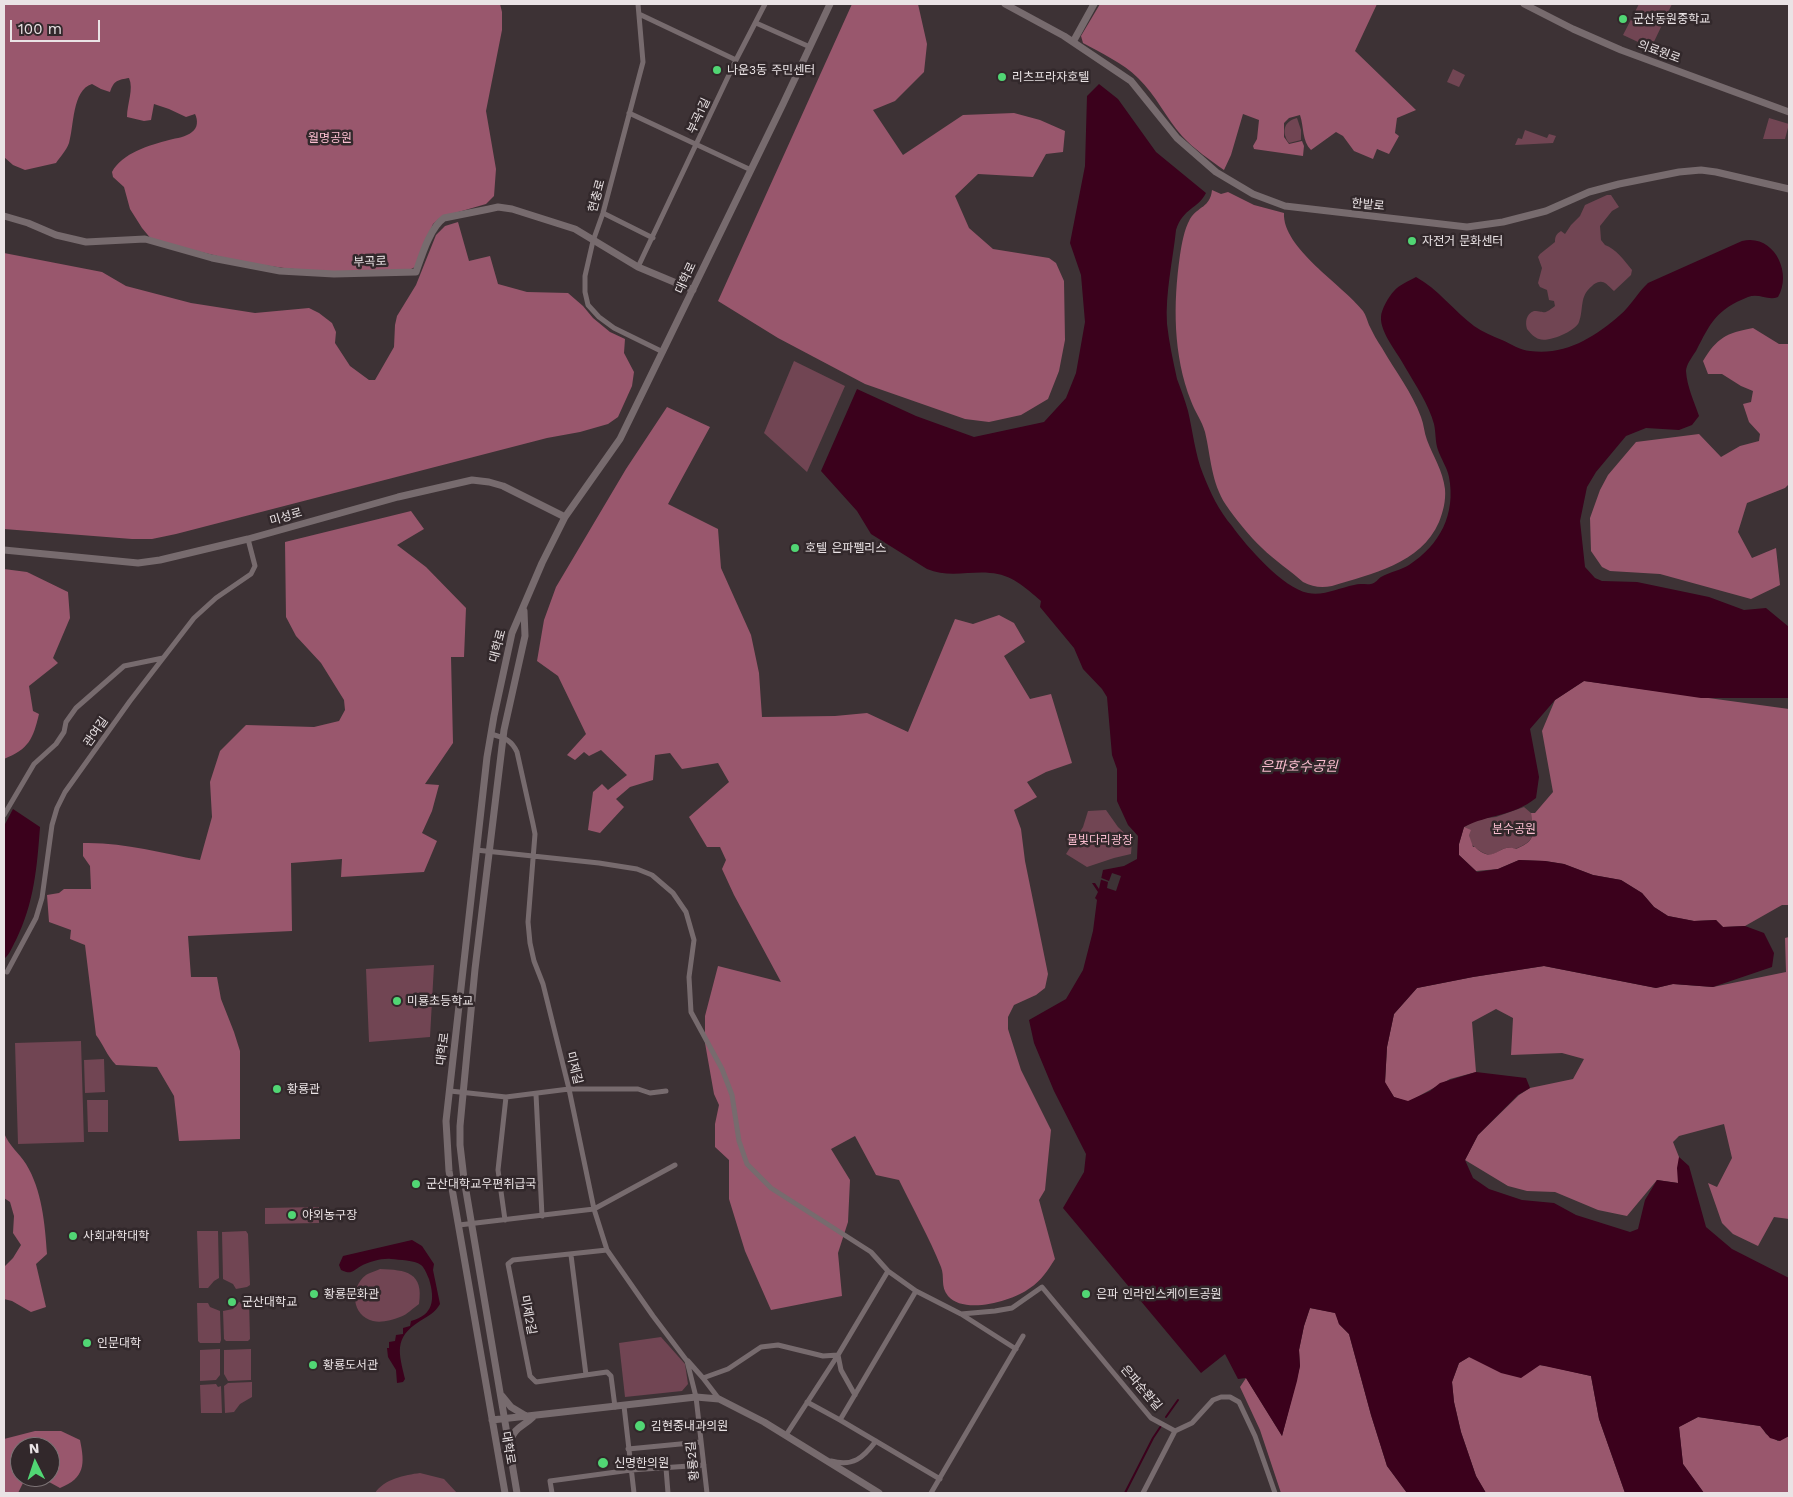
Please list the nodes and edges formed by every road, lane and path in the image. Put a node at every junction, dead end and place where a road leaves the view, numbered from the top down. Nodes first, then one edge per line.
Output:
1 (638, 4) edge
2 (765, 4) edge
3 (830, 4) edge
4 (1005, 4) edge
5 (1094, 4) edge
6 (1524, 4) edge
7 (639, 14) junction
8 (756, 23) junction
9 (1073, 42) junction
10 (810, 46) junction
11 (736, 60) junction
12 (1789, 112) edge
13 (629, 113) junction
14 (696, 144) junction
15 (751, 170) junction
16 (1789, 189) edge
17 (603, 213) junction
18 (4, 216) edge
19 (653, 238) junction
20 (594, 241) junction
21 (638, 267) junction
22 (693, 290) junction
23 (663, 352) junction
24 (565, 517) junction
25 (248, 539) junction
26 (4, 550) edge
27 (524, 608) junction
28 (163, 658) junction
29 (491, 734) junction
30 (503, 737) junction
31 (4, 815) edge
32 (476, 850) junction
33 (489, 851) junction
34 (533, 856) junction
35 (7, 972) dead end
36 (569, 1089) junction
37 (450, 1091) junction
38 (463, 1092) junction
39 (666, 1092) dead end
40 (536, 1094) junction
41 (506, 1097) junction
42 (675, 1166) dead end
43 (594, 1209) junction
44 (542, 1216) junction
45 (505, 1220) junction
46 (471, 1224) junction
47 (460, 1225) junction
48 (607, 1250) junction
49 (571, 1255) junction
50 (888, 1271) junction
51 (916, 1291) junction
52 (961, 1314) junction
53 (1023, 1336) dead end
54 (1016, 1349) junction
55 (838, 1355) junction
56 (687, 1361) junction
57 (586, 1375) junction
58 (703, 1378) junction
59 (501, 1393) junction
60 (855, 1395) junction
61 (696, 1397) junction
62 (719, 1399) junction
63 (807, 1402) junction
64 (624, 1406) junction
65 (615, 1407) junction
66 (530, 1416) junction
67 (505, 1419) junction
68 (492, 1420) junction
69 (840, 1420) junction
70 (1175, 1431) junction
71 (786, 1436) junction
72 (876, 1441) junction
73 (701, 1442) junction
74 (509, 1443) junction
75 (628, 1449) junction
76 (828, 1461) junction
77 (704, 1465) junction
78 (666, 1468) junction
79 (631, 1470) junction
80 (940, 1479) junction
81 (505, 1493) edge
82 (517, 1493) edge
83 (552, 1493) edge
84 (634, 1493) edge
85 (668, 1493) edge
86 (707, 1493) edge
87 (879, 1493) edge
88 (931, 1493) edge
89 (1144, 1493) edge
90 (1275, 1493) edge

1 - 7 street, 현충로
2 - 8 street, 부곡1길
3 - 10 street, 대학로
4 - 9 street, 한밭로
5 - 9 street
6 - 12 street, 의료원로
7 - 11 street
7 - 13 street, 현충로
8 - 10 street
8 - 11 street, 부곡1길
9 - 16 street, 한밭로
10 - 15 street, 대학로
11 - 14 street, 부곡1길
13 - 14 street
13 - 17 street, 현충로
14 - 15 street
14 - 19 street, 부곡1길
15 - 22 street, 대학로
17 - 19 street
17 - 20 street, 현충로
18 - 20 street, 부곡로
19 - 21 street, 부곡1길
20 - 21 street, 부곡로
20 - 23 street, 현충로
21 - 22 street, 부곡로
22 - 23 street, 대학로
23 - 24 street, 대학로
24 - 25 street, 미성로
24 - 27 street, 대학로
25 - 26 street, 미성로
25 - 28 street, 관여길
27 - 29 street, 대학로
27 - 30 street, 대학로
28 - 31 street
28 - 35 street, 관여길
29 - 30 street
29 - 32 street, 대학로
30 - 33 street, 대학로
30 - 34 street, 미제길
32 - 33 street
32 - 37 street, 대학로
33 - 34 street
33 - 38 street, 대학로
34 - 36 street, 미제길
34 - 50 street
36 - 39 street
36 - 40 street
36 - 43 street, 미제길
37 - 38 street
37 - 47 street, 대학로
38 - 41 street
38 - 46 street, 대학로
40 - 41 street
40 - 44 street
41 - 45 street
42 - 43 street
43 - 44 street
43 - 48 street, 미제길
44 - 45 street
45 - 46 street
46 - 47 street
46 - 59 street, 대학로
47 - 68 street, 대학로
48 - 49 street, 미제2길
48 - 56 street, 미제길
49 - 57 street
49 - 57 street, 미제2길
50 - 51 street
50 - 55 street
51 - 52 street
51 - 60 street
52 - 54 street
52 - 70 street, 은파순환길
53 - 54 street
54 - 80 street
55 - 58 street
55 - 60 street
55 - 63 street
56 - 58 street
56 - 61 street, 미제길
57 - 65 street, 미제2길
58 - 62 street
59 - 66 street
59 - 67 street, 대학로
60 - 69 street
61 - 62 street
61 - 64 street
61 - 73 street, 황룡2길
62 - 71 street
63 - 69 street
63 - 71 street
64 - 65 street
64 - 75 street
65 - 66 street
66 - 67 street
66 - 74 street
67 - 68 street
67 - 74 street, 대학로
68 - 81 street, 대학로
69 - 72 street
70 - 89 street
70 - 90 street
71 - 76 street
72 - 76 street
72 - 80 street
73 - 75 street
73 - 77 street, 황룡2길
74 - 82 street, 대학로
75 - 79 street
76 - 87 street
77 - 78 street
77 - 86 street, 황룡2길
78 - 79 street
78 - 85 street
79 - 83 street
79 - 84 street
80 - 88 street

